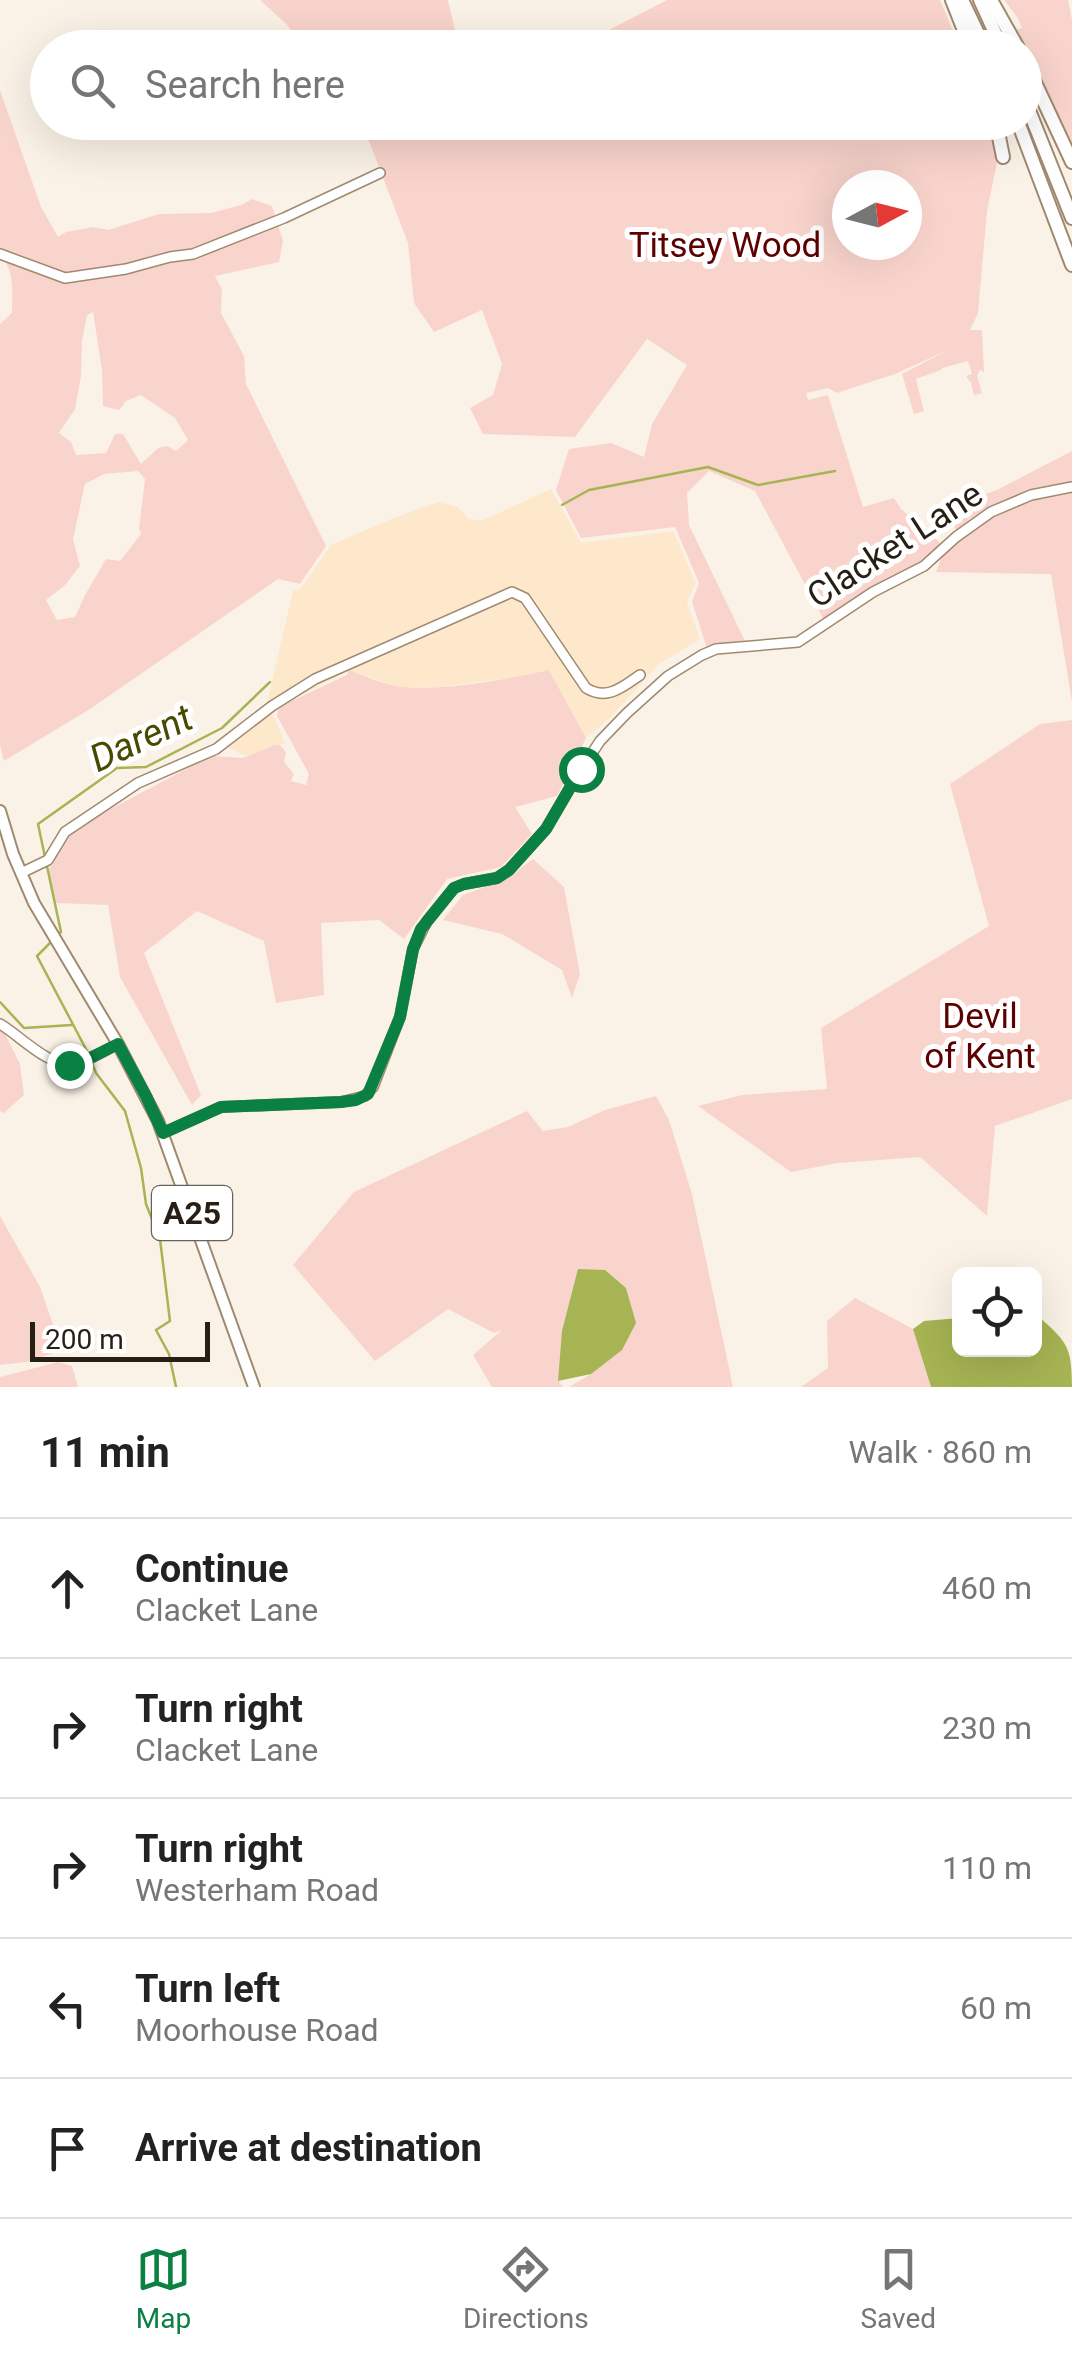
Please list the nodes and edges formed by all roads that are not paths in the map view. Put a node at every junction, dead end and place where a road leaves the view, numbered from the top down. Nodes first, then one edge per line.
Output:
1 (952, 0) edge
2 (962, 0) edge
3 (980, 0) edge
4 (992, 0) edge
5 (964, 30) edge
6 (976, 30) edge
7 (994, 30) edge
8 (1008, 30) edge
9 (1042, 94) edge
10 (1000, 140) edge
11 (1025, 140) edge
12 (1041, 140) edge
13 (1003, 158) dead end
14 (1072, 162) edge
15 (380, 173) dead end
16 (1072, 218) edge
17 (0, 254) edge
18 (1072, 265) edge
19 (1072, 487) edge
20 (640, 675) dead end
21 (0, 811) edge
22 (21, 872) junction
23 (0, 1024) edge
24 (118, 1044) junction
25 (163, 1133) junction
26 (254, 1387) edge

1 - 5 highway
2 - 6 highway
3 - 7 highway
4 - 8 highway
9 - 14 highway
10 - 13 highway
11 - 18 highway
12 - 16 highway
15 - 17 street
19 - 25 street, Clacket Lane
20 - 22 street
21 - 22 main road, A25
22 - 24 main road, A25
23 - 24 street
24 - 25 main road, A25
25 - 26 main road, A25

